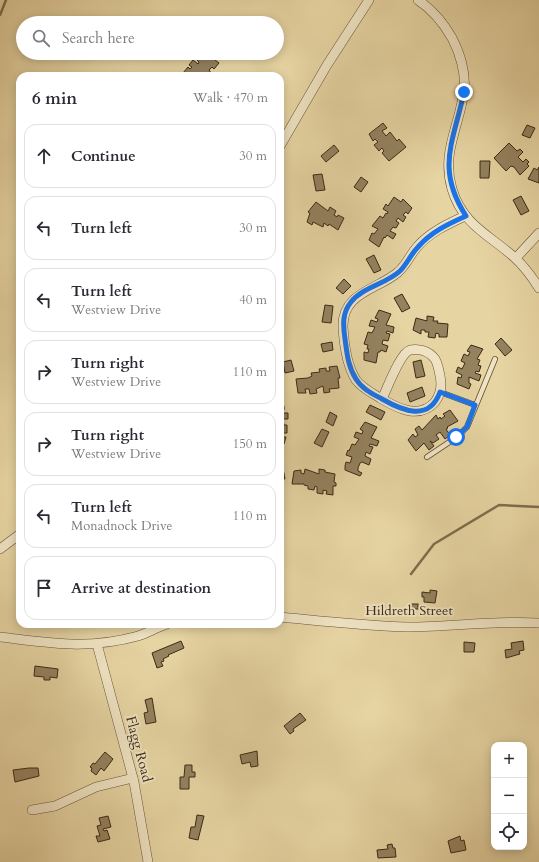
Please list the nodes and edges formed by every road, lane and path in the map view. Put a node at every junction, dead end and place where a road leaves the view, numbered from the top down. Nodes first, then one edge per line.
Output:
1 (369, 0) edge
2 (418, 0) edge
3 (284, 139) edge
4 (466, 216) junction
5 (539, 233) edge
6 (516, 258) junction
7 (539, 288) edge
8 (495, 359) dead end
9 (440, 392) junction
10 (382, 399) junction
11 (475, 405) junction
12 (427, 457) dead end
13 (16, 537) edge
14 (0, 548) edge
15 (284, 617) edge
16 (539, 624) edge
17 (158, 628) edge
18 (0, 637) edge
19 (97, 644) junction
20 (133, 778) junction
21 (32, 810) dead end
22 (148, 862) edge

1 - 3 street
2 - 4 street
4 - 6 street
4 - 10 street
5 - 6 street
6 - 7 street
8 - 11 lane
9 - 10 street
9 - 10 street
9 - 11 lane
11 - 12 lane
13 - 14 street
15 - 16 street, Hildreth Street
17 - 19 street
18 - 19 street
19 - 20 street, Flagg Road
20 - 21 street
20 - 22 street, Flagg Road

